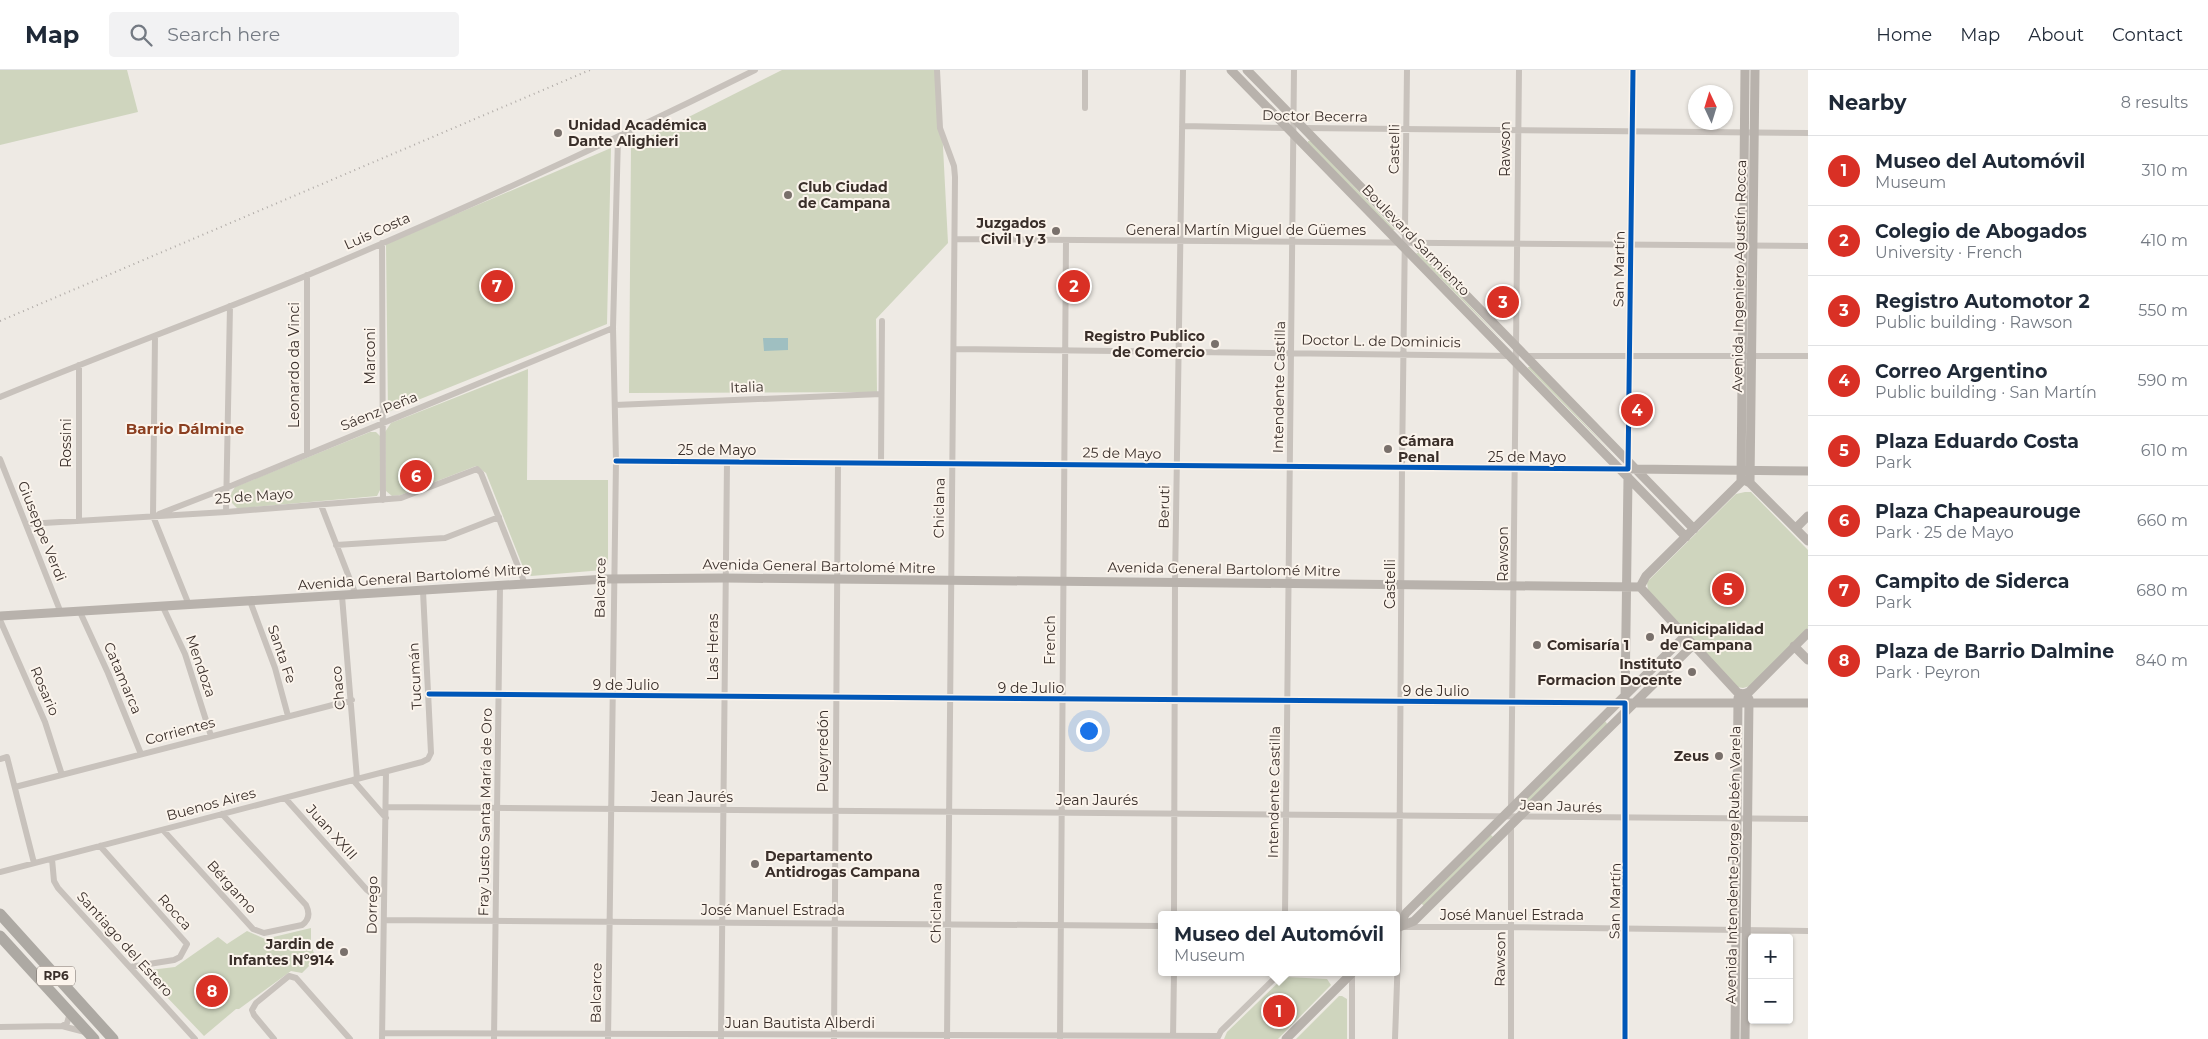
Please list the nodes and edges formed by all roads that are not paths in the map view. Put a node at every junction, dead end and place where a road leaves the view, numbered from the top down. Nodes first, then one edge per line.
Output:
1 (755, 70) edge
2 (937, 70) edge
3 (1085, 70) edge
4 (1183, 70) edge
5 (1231, 70) edge
6 (1247, 70) edge
7 (1294, 70) edge
8 (1407, 70) edge
9 (1519, 70) edge
10 (1633, 70) edge
11 (1745, 70) edge
12 (1755, 70) edge
13 (1085, 108) dead end
14 (1293, 118) junction
15 (1182, 126) junction
16 (1304, 128) junction
17 (1291, 130) junction
18 (1407, 130) junction
19 (1517, 132) junction
20 (1632, 132) junction
21 (1744, 132) junction
22 (1754, 132) junction
23 (1808, 133) edge
24 (618, 137) junction
25 (1405, 233) junction
26 (955, 239) junction
27 (1066, 241) junction
28 (1180, 242) junction
29 (1292, 242) junction
30 (382, 243) junction
31 (1416, 243) junction
32 (1517, 244) junction
33 (1403, 245) junction
34 (1630, 245) junction
35 (1743, 246) junction
36 (1753, 246) junction
37 (1808, 246) edge
38 (306, 276) junction
39 (230, 306) junction
40 (882, 321) dead end
41 (613, 328) junction
42 (155, 336) junction
43 (954, 349) junction
44 (1065, 350) junction
45 (1178, 351) junction
46 (1292, 352) junction
47 (1404, 353) junction
48 (1517, 355) junction
49 (1629, 356) junction
50 (1747, 356) junction
51 (1808, 356) edge
52 (79, 364) junction
53 (881, 394) junction
54 (0, 397) edge
55 (615, 405) junction
56 (383, 422) junction
57 (307, 454) junction
58 (0, 459) edge
59 (616, 461) junction
60 (727, 462) junction
61 (838, 462) junction
62 (880, 463) junction
63 (952, 463) junction
64 (1065, 464) junction
65 (1178, 465) junction
66 (1290, 466) junction
67 (1402, 467) junction
68 (1516, 468) junction
69 (1628, 469) junction
70 (1746, 471) junction
71 (1808, 471) edge
72 (1746, 482) junction
73 (226, 488) junction
74 (383, 500) junction
75 (321, 505) junction
76 (226, 512) junction
77 (153, 516) junction
78 (1808, 516) edge
79 (499, 517) junction
80 (79, 521) junction
81 (27, 524) junction
82 (1796, 528) junction
83 (1694, 529) junction
84 (1686, 537) junction
85 (1807, 538) edge
86 (336, 545) junction
87 (725, 578) junction
88 (613, 579) junction
89 (837, 580) junction
90 (951, 581) junction
91 (1063, 582) junction
92 (1175, 582) junction
93 (525, 584) junction
94 (1288, 584) junction
95 (1402, 585) junction
96 (500, 586) junction
97 (1515, 586) junction
98 (1628, 587) junction
99 (1640, 587) junction
100 (423, 590) junction
101 (356, 595) junction
102 (342, 596) junction
103 (250, 601) junction
104 (189, 605) junction
105 (162, 607) junction
106 (80, 612) junction
107 (61, 613) junction
108 (0, 618) edge
109 (1685, 636) junction
110 (1806, 637) edge
111 (1694, 645) junction
112 (1794, 646) junction
113 (1808, 660) edge
114 (1738, 692) junction
115 (1749, 692) junction
116 (429, 694) junction
117 (498, 695) junction
118 (612, 696) junction
119 (724, 697) junction
120 (836, 698) junction
121 (950, 698) junction
122 (1062, 699) junction
123 (352, 700) junction
124 (1175, 700) junction
125 (1287, 701) junction
126 (1401, 702) junction
127 (1513, 703) junction
128 (1625, 703) junction
129 (1738, 703) junction
130 (1748, 703) junction
131 (1808, 703) edge
132 (288, 716) junction
133 (211, 736) junction
134 (141, 754) junction
135 (0, 759) edge
136 (428, 759) joint
137 (386, 772) junction
138 (62, 775) junction
139 (355, 780) junction
140 (15, 787) junction
141 (285, 798) junction
142 (386, 808) junction
143 (497, 808) junction
144 (610, 809) junction
145 (723, 810) junction
146 (836, 811) junction
147 (949, 812) junction
148 (1061, 812) junction
149 (1174, 813) junction
150 (222, 814) junction
151 (1286, 814) junction
152 (1400, 815) junction
153 (1512, 816) junction
154 (386, 818) junction
155 (1626, 819) junction
156 (1737, 819) junction
157 (1747, 819) junction
158 (1808, 819) edge
159 (163, 830) junction
160 (100, 846) junction
161 (52, 859) junction
162 (34, 863) junction
163 (0, 872) edge
164 (384, 894) junction
165 (1174, 911) edge
166 (1285, 911) edge
167 (1397, 911) edge
168 (0, 914) edge
169 (384, 920) junction
170 (496, 920) junction
171 (609, 922) junction
172 (722, 922) junction
173 (835, 923) junction
174 (948, 924) junction
175 (1060, 925) junction
176 (1158, 926) edge
177 (1400, 927) edge
178 (1512, 927) junction
179 (1400, 928) edge
180 (1626, 928) junction
181 (1736, 930) junction
182 (1746, 930) junction
183 (1808, 931) edge
184 (0, 936) edge
185 (130, 966) junction
186 (1174, 976) edge
187 (1277, 976) edge
188 (1349, 976) edge
189 (1353, 976) edge
190 (1396, 976) edge
191 (70, 1012) junction
192 (62, 1026) junction
193 (0, 1027) edge
194 (382, 1036) edge
195 (494, 1036) edge
196 (608, 1036) edge
197 (92, 1037) edge
198 (721, 1037) edge
199 (834, 1037) edge
200 (947, 1038) edge
201 (1060, 1038) edge
202 (1173, 1038) edge
203 (1217, 1038) edge
204 (113, 1039) edge
205 (194, 1039) edge
206 (274, 1039) edge
207 (350, 1039) edge
208 (1286, 1039) edge
209 (1352, 1039) edge
210 (1395, 1039) edge
211 (1511, 1039) edge
212 (1625, 1039) edge
213 (1735, 1039) edge
214 (1745, 1039) edge

1 - 24 street, Luis Costa
2 - 26 street, Chiclana
3 - 13 street
4 - 15 street, Beruti
5 - 17 main road, Boulevard Sarmiento
6 - 14 main road, Boulevard Sarmiento
7 - 14 street, Intendente Castilla
8 - 18 street, Castelli
9 - 19 street, Rawson
10 - 20 street, San Martín
11 - 21 main road, Avenida Ingeniero Agustín Rocca
12 - 22 main road, Avenida Ingeniero Agustín Rocca
14 - 16 main road, Boulevard Sarmiento
14 - 17 street, Intendente Castilla
15 - 17 street, Doctor Becerra
15 - 28 street, Beruti
16 - 17 street, Doctor Becerra
16 - 18 street, Doctor Becerra
16 - 25 main road, Boulevard Sarmiento
17 - 29 street, Intendente Castilla
17 - 33 main road, Boulevard Sarmiento
18 - 19 street, Doctor Becerra
18 - 25 street, Castelli
19 - 20 street, Doctor Becerra
19 - 32 street, Rawson
20 - 21 street, Doctor Becerra
20 - 34 street, San Martín
21 - 22 street, Doctor Becerra
21 - 35 main road, Avenida Ingeniero Agustín Rocca
22 - 23 street, Doctor Becerra
22 - 36 main road, Avenida Ingeniero Agustín Rocca
24 - 30 street, Luis Costa
24 - 41 street, Balcarce
25 - 31 main road, Boulevard Sarmiento
25 - 33 street, Castelli
26 - 27 street, General Martín Miguel de Güemes
26 - 43 street, Chiclana
27 - 28 street, General Martín Miguel de Güemes
27 - 44 street, French
28 - 29 street, General Martín Miguel de Güemes
28 - 45 street, Beruti
29 - 33 street, General Martín Miguel de Güemes
29 - 46 street, Intendente Castilla
30 - 38 street, Luis Costa
30 - 56 street, Marconi
31 - 32 street, General Martín Miguel de Güemes
31 - 33 street, General Martín Miguel de Güemes
31 - 48 main road, Boulevard Sarmiento
32 - 34 street, General Martín Miguel de Güemes
32 - 48 street, Rawson
33 - 47 street, Castelli
33 - 48 main road, Boulevard Sarmiento
34 - 35 street, General Martín Miguel de Güemes
34 - 49 street, San Martín
35 - 36 street, General Martín Miguel de Güemes
35 - 50 main road, Avenida Ingeniero Agustín Rocca
36 - 37 street, General Martín Miguel de Güemes
36 - 50 main road, Avenida Ingeniero Agustín Rocca
38 - 39 street, Luis Costa
38 - 57 street, Leonardo da Vinci
39 - 42 street, Luis Costa
39 - 73 street
40 - 53 street
41 - 55 street, Balcarce
41 - 56 street, Sáenz Peña
42 - 52 street, Luis Costa
42 - 77 street
43 - 44 street, Doctor L. de Dominicis
43 - 63 street, Chiclana
44 - 45 street, Doctor L. de Dominicis
44 - 64 street, French
45 - 46 street, Doctor L. de Dominicis
45 - 65 street, Beruti
46 - 47 street, Doctor L. de Dominicis
46 - 66 street, Intendente Castilla
47 - 48 street, Doctor L. de Dominicis
47 - 67 street, Castelli
48 - 49 street, Doctor L. de Dominicis
48 - 68 street, Rawson
48 - 69 main road, Boulevard Sarmiento
49 - 50 street, Doctor L. de Dominicis
49 - 69 street, San Martín
50 - 51 street, Doctor L. de Dominicis
50 - 70 main road, Avenida Ingeniero Agustín Rocca
52 - 54 street, Luis Costa
52 - 80 street, Rossini
53 - 55 street, Italia
53 - 62 street
55 - 59 street, Balcarce
56 - 57 street, Sáenz Peña
56 - 74 street, Marconi
57 - 73 street, Sáenz Peña
58 - 81 street, Giuseppe Verdi
59 - 60 street, 25 de Mayo
59 - 88 street, Balcarce
60 - 61 street, 25 de Mayo
60 - 87 street, Las Heras
61 - 62 street, 25 de Mayo
61 - 89 street, Pueyrredón
62 - 63 street, 25 de Mayo
63 - 64 street, 25 de Mayo
63 - 90 street, Chiclana
64 - 65 street, 25 de Mayo
64 - 91 street, French
65 - 66 street, 25 de Mayo
65 - 92 street, Beruti
66 - 67 street, 25 de Mayo
66 - 94 street, Intendente Castilla
67 - 68 street, 25 de Mayo
67 - 95 street, Castelli
68 - 69 street, 25 de Mayo
68 - 97 street, Rawson
69 - 70 main road, 25 de Mayo
69 - 83 main road, Boulevard Sarmiento
69 - 84 main road, Boulevard Sarmiento
69 - 98 main road, San Martín
70 - 71 main road, 25 de Mayo
70 - 72 main road, Avenida Ingeniero Agustín Rocca
72 - 82 main road
72 - 83 main road
73 - 76 street
73 - 77 street, Sáenz Peña
74 - 75 street, 25 de Mayo
74 - 79 street, 25 de Mayo
75 - 76 street, 25 de Mayo
75 - 86 street
76 - 77 street, 25 de Mayo
77 - 80 street, 25 de Mayo
77 - 104 street
78 - 82 main road
79 - 86 street
79 - 93 street
80 - 81 street, 25 de Mayo
81 - 107 street, Giuseppe Verdi
82 - 85 main road
83 - 84 main road
84 - 99 main road
86 - 101 street
87 - 88 main road, Avenida General Bartolomé Mitre
87 - 89 main road, Avenida General Bartolomé Mitre
87 - 119 street, Las Heras
88 - 93 main road, Avenida General Bartolomé Mitre
88 - 118 street, Balcarce
89 - 90 main road, Avenida General Bartolomé Mitre
89 - 120 street, Pueyrredón
90 - 91 main road, Avenida General Bartolomé Mitre
90 - 121 street, Chiclana
91 - 92 main road, Avenida General Bartolomé Mitre
91 - 122 street, French
92 - 94 main road, Avenida General Bartolomé Mitre
92 - 124 street, Beruti
93 - 96 main road, Avenida General Bartolomé Mitre
94 - 95 main road, Avenida General Bartolomé Mitre
94 - 125 street, Intendente Castilla
95 - 97 main road, Avenida General Bartolomé Mitre
95 - 126 street, Castelli
96 - 100 main road, Avenida General Bartolomé Mitre
96 - 117 street, Fray Justo Santa María de Oro
97 - 98 main road, Avenida General Bartolomé Mitre
97 - 127 street, Rawson
98 - 99 main road, Avenida General Bartolomé Mitre
98 - 128 main road, San Martín
99 - 109 main road
100 - 101 main road, Avenida General Bartolomé Mitre
100 - 116 street, Tucumán
101 - 102 main road, Avenida General Bartolomé Mitre
102 - 103 main road, Avenida General Bartolomé Mitre
102 - 123 street, Chaco
103 - 104 main road, Avenida General Bartolomé Mitre
103 - 132 street, Santa Fe
104 - 105 main road, Avenida General Bartolomé Mitre
105 - 106 main road, Avenida General Bartolomé Mitre
105 - 133 street, Mendoza
106 - 107 main road, Avenida General Bartolomé Mitre
106 - 134 street, Catamarca
107 - 108 main road, Avenida General Bartolomé Mitre
108 - 138 street, Rosario
109 - 111 main road
109 - 128 main road
110 - 112 main road
111 - 114 main road
111 - 128 main road
112 - 113 main road
112 - 115 main road
114 - 115 main road
114 - 129 main road, Avenida Intendente Jorge Rubén Varela
115 - 130 main road, Avenida Intendente Jorge Rubén Varela
116 - 117 street, 9 de Julio
116 - 136 street, Tucumán
117 - 118 street, 9 de Julio
117 - 143 street, Fray Justo Santa María de Oro
118 - 119 street, 9 de Julio
118 - 144 street, Balcarce
119 - 120 street, 9 de Julio
119 - 145 street, Las Heras
120 - 121 street, 9 de Julio
120 - 146 street, Pueyrredón
121 - 122 street, 9 de Julio
121 - 147 street, Chiclana
122 - 124 street, 9 de Julio
122 - 148 street, French
123 - 132 street, Corrientes
123 - 139 street, Chaco
124 - 125 street, 9 de Julio
124 - 149 street, Beruti
125 - 126 street, 9 de Julio
125 - 151 street, Intendente Castilla
126 - 127 street, 9 de Julio
126 - 152 street, Castelli
127 - 128 street, 9 de Julio
127 - 153 street, Rawson
128 - 129 main road, 9 de Julio
128 - 153 main road
128 - 155 street, San Martín
129 - 130 main road, 9 de Julio
129 - 156 main road, Avenida Intendente Jorge Rubén Varela
130 - 131 main road, 9 de Julio
130 - 157 main road, Avenida Intendente Jorge Rubén Varela
132 - 133 street, Corrientes
133 - 134 street, Corrientes
134 - 138 street, Corrientes
135 - 140 street
136 - 137 street, Buenos Aires
137 - 139 street, Buenos Aires
137 - 142 street, Dorrego
138 - 140 street, Corrientes
139 - 141 street, Buenos Aires
139 - 154 street
140 - 162 street
141 - 150 street, Buenos Aires
141 - 164 street, Juan XXIII
142 - 143 street, Jean Jaurés
142 - 154 street, Dorrego
143 - 144 street, Jean Jaurés
143 - 170 street, Fray Justo Santa María de Oro
144 - 145 street, Jean Jaurés
144 - 171 street, Balcarce
145 - 146 street, Jean Jaurés
145 - 172 street, Las Heras
146 - 147 street, Jean Jaurés
146 - 173 street, Pueyrredón
147 - 148 street, Jean Jaurés
147 - 174 street, Chiclana
148 - 149 street, Jean Jaurés
148 - 175 street, French
149 - 151 street, Jean Jaurés
149 - 165 street, Beruti
150 - 159 street, Buenos Aires
150 - 159 street, Bérgamo
151 - 152 street, Jean Jaurés
151 - 166 street, Intendente Castilla
152 - 153 street, Jean Jaurés
152 - 167 street, Castelli
153 - 155 street, Jean Jaurés
153 - 177 main road
153 - 178 street, Rawson
154 - 164 street, Dorrego
155 - 156 street, Jean Jaurés
155 - 180 street, San Martín
156 - 157 street, Jean Jaurés
156 - 181 main road, Avenida Intendente Jorge Rubén Varela
157 - 158 street, Jean Jaurés
157 - 182 main road, Avenida Intendente Jorge Rubén Varela
159 - 160 street, Buenos Aires
160 - 161 street, Buenos Aires
160 - 185 street, Rocca
161 - 162 street, Buenos Aires
161 - 185 street, Santiago del Estero
162 - 163 street, Buenos Aires
164 - 169 street, Dorrego
168 - 204 highway, RP6
169 - 170 street, José Manuel Estrada
169 - 194 street, Dorrego
170 - 171 street, José Manuel Estrada
170 - 195 street, Fray Justo Santa María de Oro
171 - 172 street, José Manuel Estrada
171 - 196 street, Balcarce
172 - 173 street, José Manuel Estrada
172 - 198 street, Las Heras
173 - 174 street, José Manuel Estrada
173 - 199 street, Pueyrredón
174 - 175 street, José Manuel Estrada
174 - 200 street, Chiclana
175 - 176 street, José Manuel Estrada
175 - 201 street, French
178 - 179 street, José Manuel Estrada
178 - 180 street, José Manuel Estrada
178 - 211 street, Rawson
180 - 181 street, José Manuel Estrada
180 - 212 street, San Martín
181 - 182 street, José Manuel Estrada
181 - 213 main road, Avenida Intendente Jorge Rubén Varela
182 - 183 street, José Manuel Estrada
182 - 214 main road, Avenida Intendente Jorge Rubén Varela
184 - 191 highway, RP6
185 - 205 street, Santiago del Estero
186 - 202 street
187 - 203 street
188 - 208 main road
189 - 209 street
190 - 210 street, Castelli
191 - 192 street
191 - 197 highway, RP6
192 - 193 street
192 - 197 street
194 - 195 street, Juan Bautista Alberdi
195 - 196 street, Juan Bautista Alberdi
196 - 198 street, Juan Bautista Alberdi
198 - 199 street, Juan Bautista Alberdi
199 - 200 street, Juan Bautista Alberdi
200 - 201 street, Juan Bautista Alberdi
201 - 202 street, Juan Bautista Alberdi
202 - 203 street, Juan Bautista Alberdi
206 - 207 street

